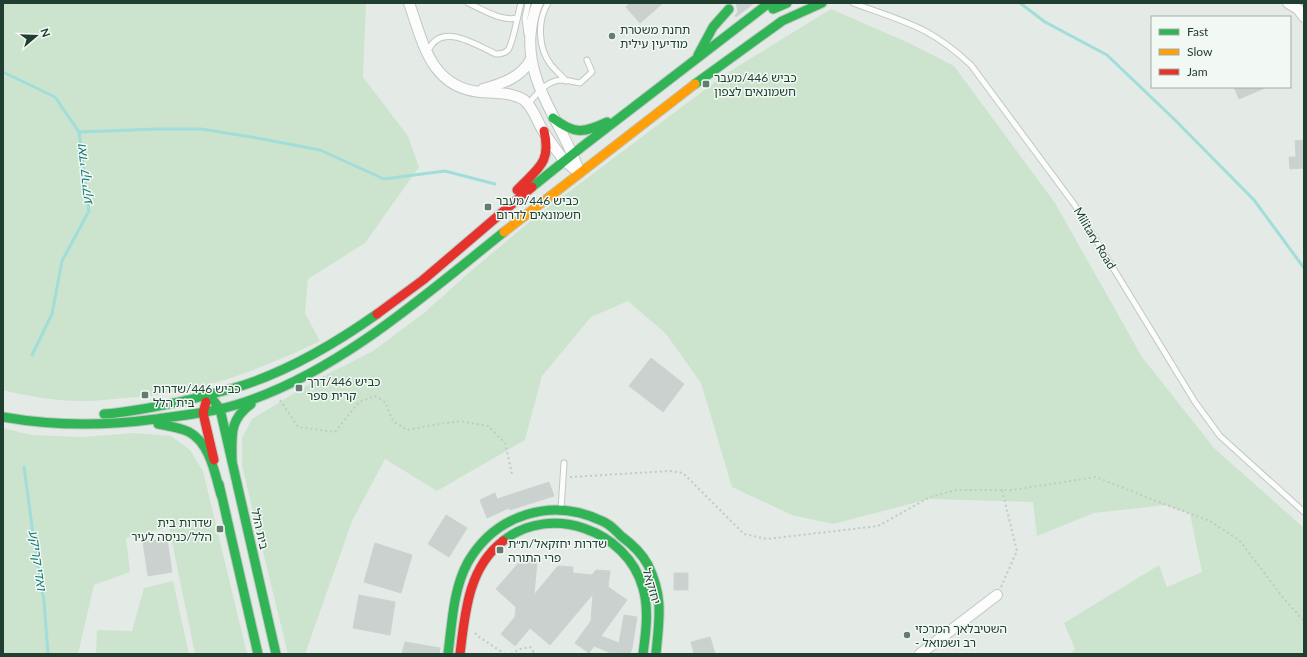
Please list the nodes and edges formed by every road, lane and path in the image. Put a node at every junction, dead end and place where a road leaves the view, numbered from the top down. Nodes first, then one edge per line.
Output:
1 (409, 3) edge
2 (468, 3) edge
3 (521, 3) edge
4 (528, 3) edge
5 (538, 3) edge
6 (548, 3) edge
7 (759, 3) edge
8 (782, 3) edge
9 (787, 3) edge
10 (822, 3) edge
11 (853, 3) edge
12 (1288, 3) edge
13 (771, 6) edge
14 (729, 9) dead end
15 (1304, 17) edge
16 (517, 18) junction
17 (427, 52) junction
18 (530, 54) junction
19 (696, 58) junction
20 (587, 60) dead end
21 (685, 68) junction
22 (566, 81) junction
23 (540, 90) junction
24 (475, 91) junction
25 (528, 104) junction
26 (630, 111) junction
27 (553, 118) junction
28 (544, 131) junction
29 (574, 155) junction
30 (565, 162) junction
31 (579, 172) junction
32 (468, 243) junction
33 (274, 391) junction
34 (208, 395) junction
35 (261, 396) junction
36 (3, 408) edge
37 (220, 409) junction
38 (203, 413) junction
39 (3, 417) edge
40 (141, 422) junction
41 (232, 460) junction
42 (564, 463) dead end
43 (512, 474) dead end
44 (563, 477) junction
45 (1002, 490) junction
46 (221, 495) junction
47 (561, 510) junction
48 (1304, 512) edge
49 (560, 522) junction
50 (997, 595) joint
51 (1304, 621) edge
52 (464, 628) junction
53 (258, 654) edge
54 (276, 654) edge
55 (448, 654) edge
56 (460, 654) edge
57 (505, 654) edge
58 (511, 654) edge
59 (535, 654) edge
60 (643, 654) edge
61 (656, 654) edge
62 (683, 654) edge
63 (686, 654) edge
64 (920, 654) edge

1 - 17 street
2 - 16 lane
3 - 16 lane
4 - 18 lane
5 - 18 street
6 - 22 lane
7 - 19 main road
8 - 13 main road
9 - 13 main road
10 - 31 main road
11 - 48 lane, Military Road
12 - 15 street
13 - 21 main road
14 - 19 main road
16 - 17 lane
17 - 24 street
18 - 23 street
18 - 24 street
19 - 21 main road
20 - 22 lane
21 - 26 main road
22 - 23 lane
23 - 25 lane
23 - 27 street
24 - 25 street
25 - 28 street
26 - 27 main road
26 - 29 main road
27 - 29 street
28 - 30 street
28 - 32 main road
29 - 30 main road
29 - 31 street
30 - 31 street
30 - 32 main road
31 - 33 main road
32 - 34 main road
33 - 35 main road
33 - 43 path
34 - 36 main road
34 - 37 main road
34 - 38 main road
35 - 37 main road
35 - 41 main road
37 - 38 main road
37 - 41 main road, בית הלל
38 - 40 main road
38 - 46 main road
39 - 40 main road
40 - 46 main road
41 - 54 main road, בית הלל
42 - 44 lane
44 - 45 path
44 - 47 lane
45 - 50 path
45 - 51 path
46 - 53 main road
47 - 49 main road
47 - 55 main road
47 - 61 main road
49 - 52 main road, יחזקאל
49 - 60 main road, יחזקאל
50 - 64 street
52 - 56 main road, יחזקאל
52 - 57 path
58 - 59 path
62 - 63 path

